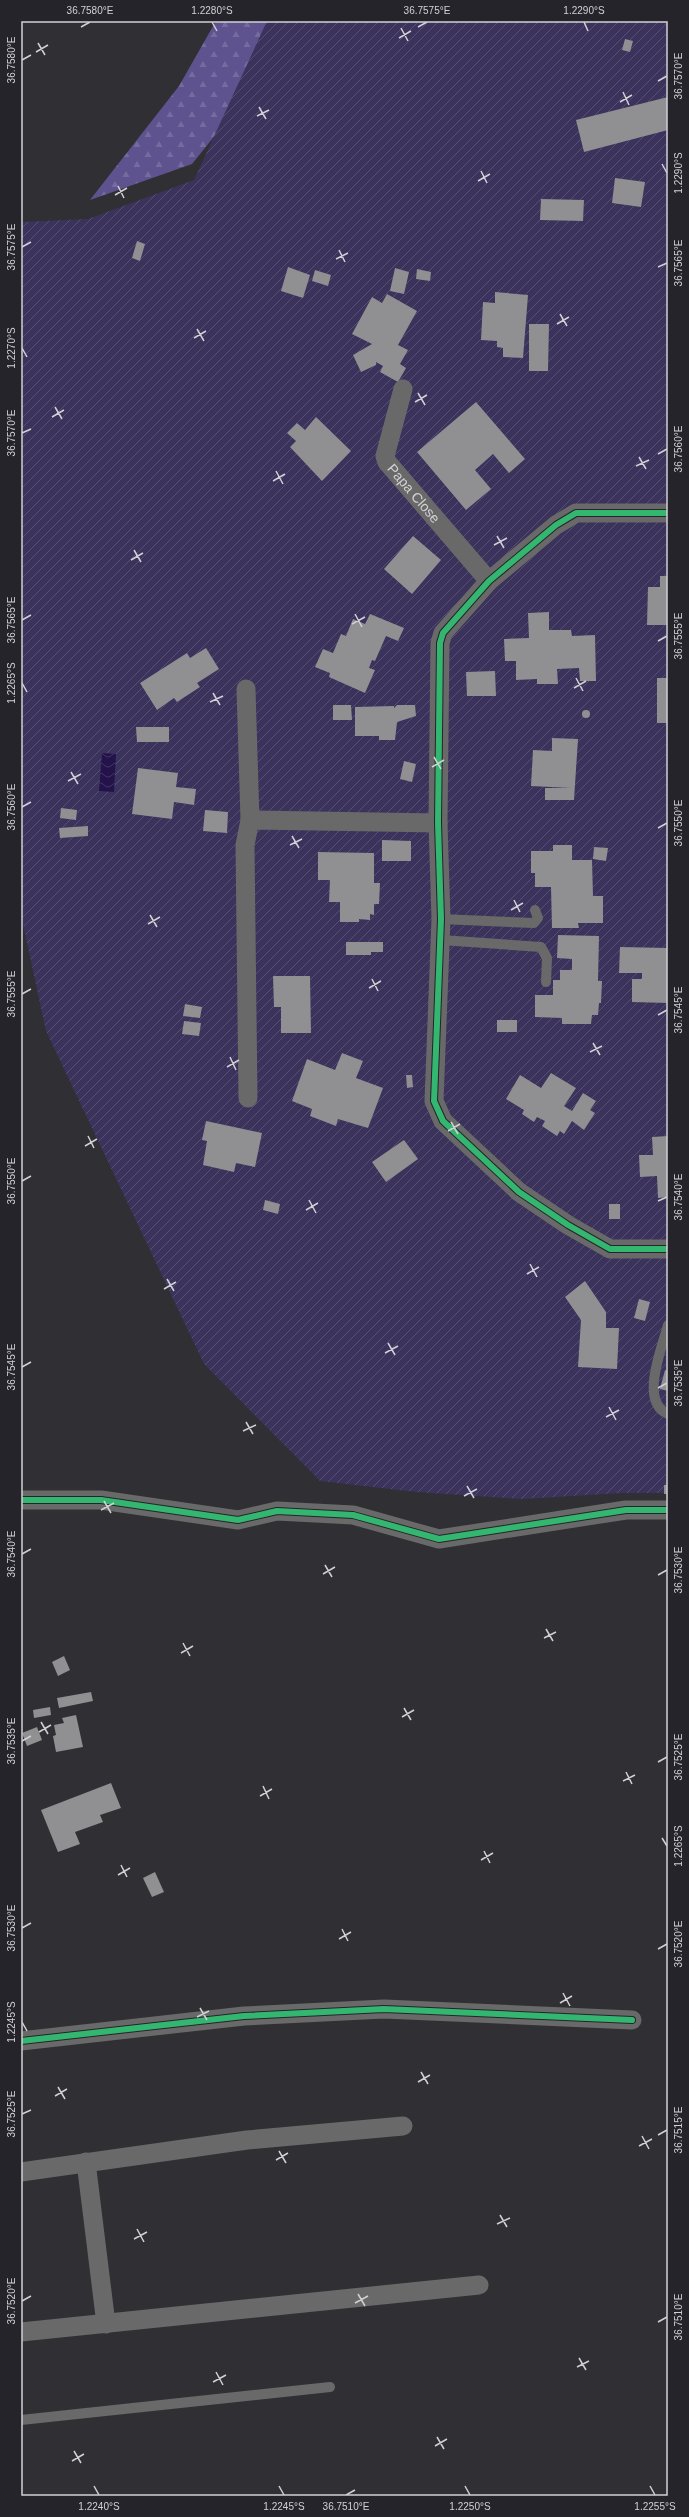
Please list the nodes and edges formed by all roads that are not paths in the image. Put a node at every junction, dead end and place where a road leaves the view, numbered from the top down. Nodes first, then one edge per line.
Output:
1 (402, 389) dead end
2 (668, 513) edge
3 (489, 581) junction
4 (246, 689) dead end
5 (250, 820) junction
6 (438, 823) junction
7 (535, 910) dead end
8 (441, 918) junction
9 (441, 940) junction
10 (546, 982) dead end
11 (248, 1098) dead end
12 (668, 1249) edge
13 (668, 1325) edge
14 (668, 1414) edge
15 (21, 1500) edge
16 (668, 1510) edge
17 (632, 2020) dead end
18 (21, 2041) edge
19 (403, 2126) dead end
20 (86, 2162) junction
21 (21, 2172) edge
22 (479, 2285) dead end
23 (106, 2324) junction
24 (21, 2332) edge
25 (330, 2388) dead end
26 (21, 2420) edge

1 - 3 street, Papa Close
2 - 3 street
3 - 6 street
4 - 5 street
5 - 6 street
5 - 11 street
6 - 8 street
7 - 8 lane
8 - 9 street
9 - 10 lane
9 - 12 street
13 - 14 lane
15 - 16 street
17 - 18 street
19 - 20 street
20 - 21 street
20 - 23 street
22 - 23 street
23 - 24 street
25 - 26 lane

